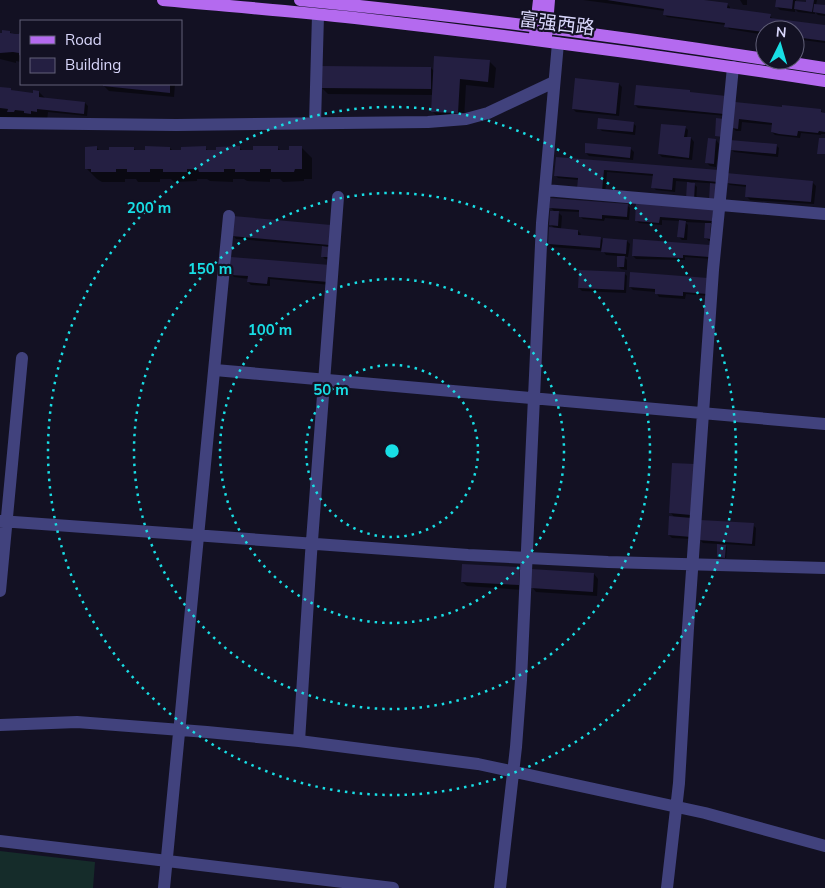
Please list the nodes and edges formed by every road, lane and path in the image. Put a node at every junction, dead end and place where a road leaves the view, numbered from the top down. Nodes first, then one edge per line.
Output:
1 (163, 0) edge
2 (300, 0) edge
3 (539, 0) edge
4 (549, 0) edge
5 (326, 1) edge
6 (318, 15) junction
7 (541, 34) junction
8 (558, 42) junction
9 (755, 58) edge
10 (805, 65) edge
11 (733, 67) junction
12 (825, 68) edge
13 (825, 81) edge
14 (554, 82) junction
15 (0, 123) edge
16 (316, 123) junction
17 (545, 190) junction
18 (338, 197) dead end
19 (719, 205) junction
20 (825, 214) edge
21 (230, 216) dead end
22 (22, 358) dead end
23 (215, 370) junction
24 (324, 380) junction
25 (534, 398) junction
26 (703, 413) junction
27 (825, 424) edge
28 (3, 521) edge
29 (199, 535) junction
30 (312, 544) junction
31 (526, 558) junction
32 (692, 564) junction
33 (825, 568) edge
34 (0, 591) edge
35 (0, 725) edge
36 (180, 730) junction
37 (299, 742) junction
38 (513, 772) junction
39 (676, 807) junction
40 (0, 841) edge
41 (825, 846) edge
42 (167, 861) junction
43 (164, 888) edge
44 (393, 888) edge
45 (500, 888) edge
46 (667, 888) edge

1 - 6 main road, 富强西路
2 - 5 main road, 富强西路
3 - 7 main road
4 - 7 main road
5 - 7 main road, 富强西路
6 - 7 main road, 富强西路
6 - 16 street
7 - 8 main road, 富强西路
7 - 9 main road, 富强西路
8 - 11 main road, 富强西路
8 - 14 street
10 - 12 main road
11 - 13 main road, 富强西路
11 - 19 street
14 - 16 street
14 - 17 street
15 - 16 street
17 - 19 street
17 - 25 street
18 - 24 street
19 - 20 street
19 - 26 street
21 - 23 street
22 - 28 street
23 - 24 street
23 - 29 street
24 - 25 street
24 - 30 street
25 - 26 street
25 - 31 street
26 - 27 street
26 - 32 street
28 - 29 street
28 - 34 street
29 - 30 street
29 - 36 street
30 - 31 street
30 - 37 street
31 - 32 street
31 - 38 street
32 - 33 street
32 - 39 street
35 - 36 street
36 - 37 street
36 - 42 street
37 - 38 street
38 - 39 street
38 - 45 street
39 - 41 street
39 - 46 street
40 - 42 street
42 - 43 street
42 - 44 street

